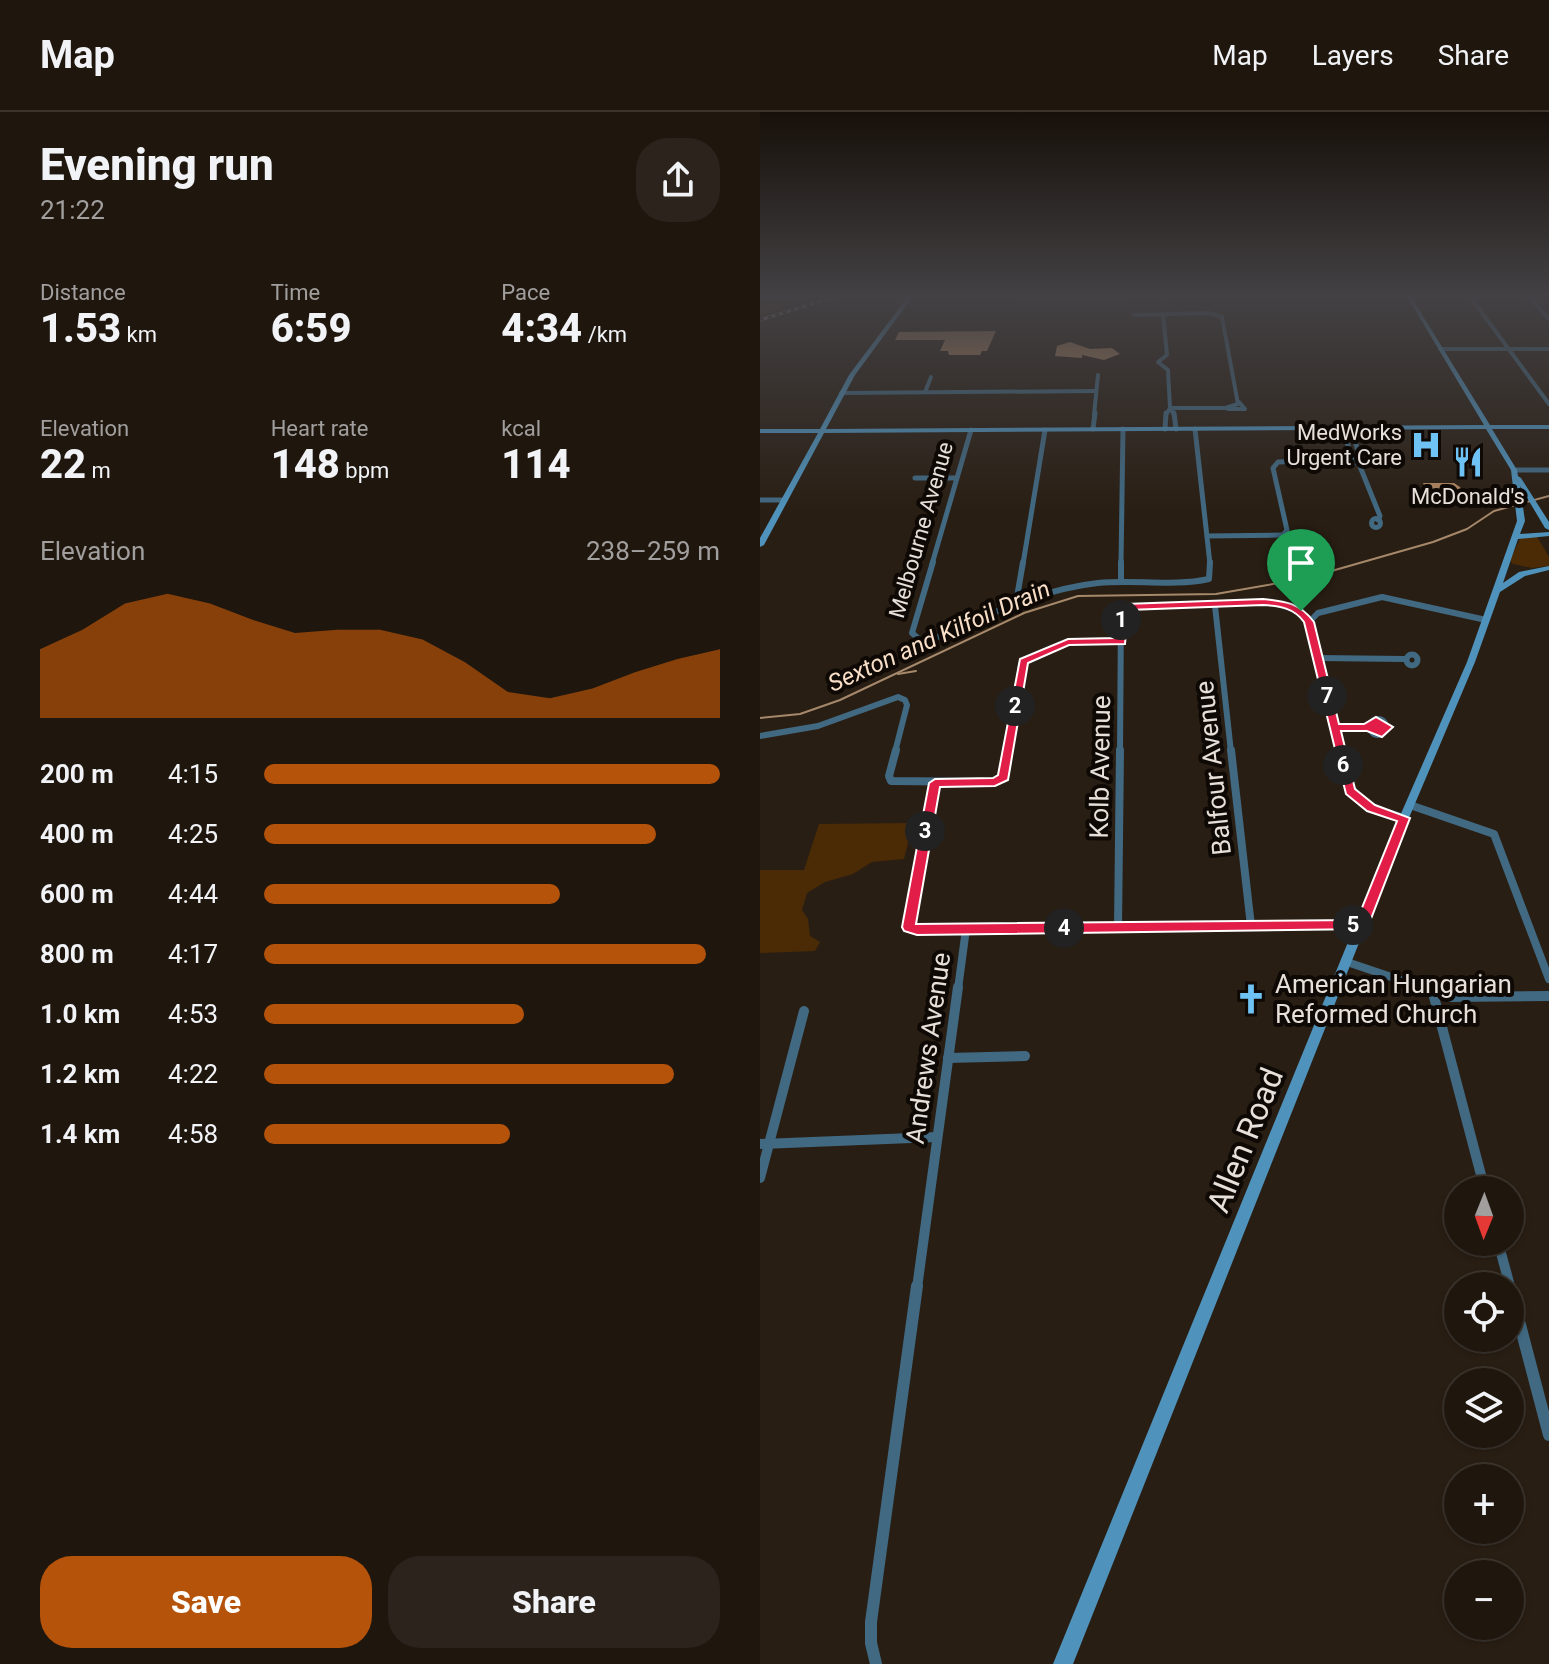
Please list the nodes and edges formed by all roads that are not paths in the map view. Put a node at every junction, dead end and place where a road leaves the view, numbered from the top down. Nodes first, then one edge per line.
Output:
1 (857, 367) edge
2 (1165, 367) edge
3 (1230, 367) edge
4 (1451, 367) edge
5 (1522, 367) edge
6 (1098, 375) dead end
7 (931, 377) dead end
8 (1096, 391) junction
9 (925, 392) junction
10 (841, 393) junction
11 (1236, 404) junction
12 (1549, 404) edge
13 (1170, 408) junction
14 (1225, 408) junction
15 (1487, 427) junction
16 (1549, 427) edge
17 (1347, 428) junction
18 (1093, 429) junction
19 (1123, 429) junction
20 (1165, 429) junction
21 (1176, 429) junction
22 (1195, 429) junction
23 (971, 430) junction
24 (1045, 430) junction
25 (760, 431) edge
26 (822, 431) junction
27 (1347, 459) junction
28 (1514, 470) junction
29 (1549, 470) edge
30 (915, 478) dead end
31 (956, 478) junction
32 (760, 500) edge
33 (784, 500) junction
34 (1546, 519) edge
35 (1378, 520) dead end
36 (1549, 531) edge
37 (1283, 535) junction
38 (1207, 536) junction
39 (1516, 537) junction
40 (1290, 539) dead end
41 (760, 545) edge
42 (1505, 563) junction
43 (1549, 568) edge
44 (1533, 571) junction
45 (1121, 581) junction
46 (1495, 592) junction
47 (1016, 603) junction
48 (1215, 606) junction
49 (1486, 620) junction
50 (1309, 622) junction
51 (1121, 641) junction
52 (1318, 658) junction
53 (1405, 659) dead end
54 (1334, 727) junction
55 (1369, 728) dead end
56 (760, 736) edge
57 (935, 783) junction
58 (1407, 812) junction
59 (1362, 925) junction
60 (1251, 926) junction
61 (1118, 928) junction
62 (966, 929) junction
63 (1347, 962) junction
64 (1549, 979) edge
65 (1433, 993) junction
66 (1549, 996) edge
67 (804, 1011) dead end
68 (1025, 1056) dead end
69 (948, 1058) junction
70 (937, 1137) junction
71 (765, 1144) edge
72 (1481, 1176) edge
73 (760, 1178) edge
74 (1524, 1339) edge
75 (1549, 1435) edge
76 (876, 1664) edge
77 (1063, 1664) edge

1 - 10 main road
2 - 13 street
3 - 11 street
4 - 15 main road, Allen Road
5 - 12 street
6 - 8 street
7 - 9 street
8 - 9 street
8 - 18 street
9 - 10 street
10 - 26 main road
11 - 14 street
11 - 14 street
13 - 14 street
13 - 20 street
13 - 21 street
15 - 16 main road
15 - 17 main road
15 - 28 main road, Allen Road
17 - 22 main road
17 - 27 street
18 - 19 main road
18 - 24 main road
19 - 20 main road
19 - 45 street
20 - 21 main road
21 - 22 main road
22 - 38 street
23 - 24 main road
23 - 26 main road
23 - 31 street, Melbourne Avenue
24 - 47 street
25 - 26 main road
26 - 33 main road
27 - 35 street
27 - 37 street
28 - 29 street
28 - 34 main road
28 - 39 main road, Allen Road
30 - 31 street
31 - 47 street, Melbourne Avenue
32 - 33 street
33 - 41 main road
34 - 36 main road
36 - 39 main road
37 - 38 street
37 - 40 street
38 - 45 street
39 - 42 main road, Allen Road
42 - 44 main road
42 - 46 main road, Allen Road
43 - 44 main road
44 - 46 main road
45 - 47 street
46 - 49 main road, Allen Road
48 - 50 street
48 - 51 street, Kolb Avenue
48 - 60 street, Balfour Avenue
49 - 50 street
49 - 58 main road, Allen Road
50 - 52 street
51 - 57 street
51 - 61 street, Kolb Avenue
52 - 53 street
52 - 54 street
54 - 55 street
54 - 58 street
56 - 57 street
57 - 62 street, Andrews Avenue
58 - 59 main road, Allen Road
58 - 64 street
59 - 60 street
59 - 63 main road, Allen Road
60 - 61 street
61 - 62 street
62 - 69 street, Andrews Avenue
63 - 65 street
63 - 77 main road, Allen Road
65 - 66 street
65 - 72 street
67 - 71 street
68 - 69 street
69 - 70 street, Andrews Avenue
70 - 71 street
70 - 76 street, Andrews Avenue
71 - 73 street
74 - 75 street

